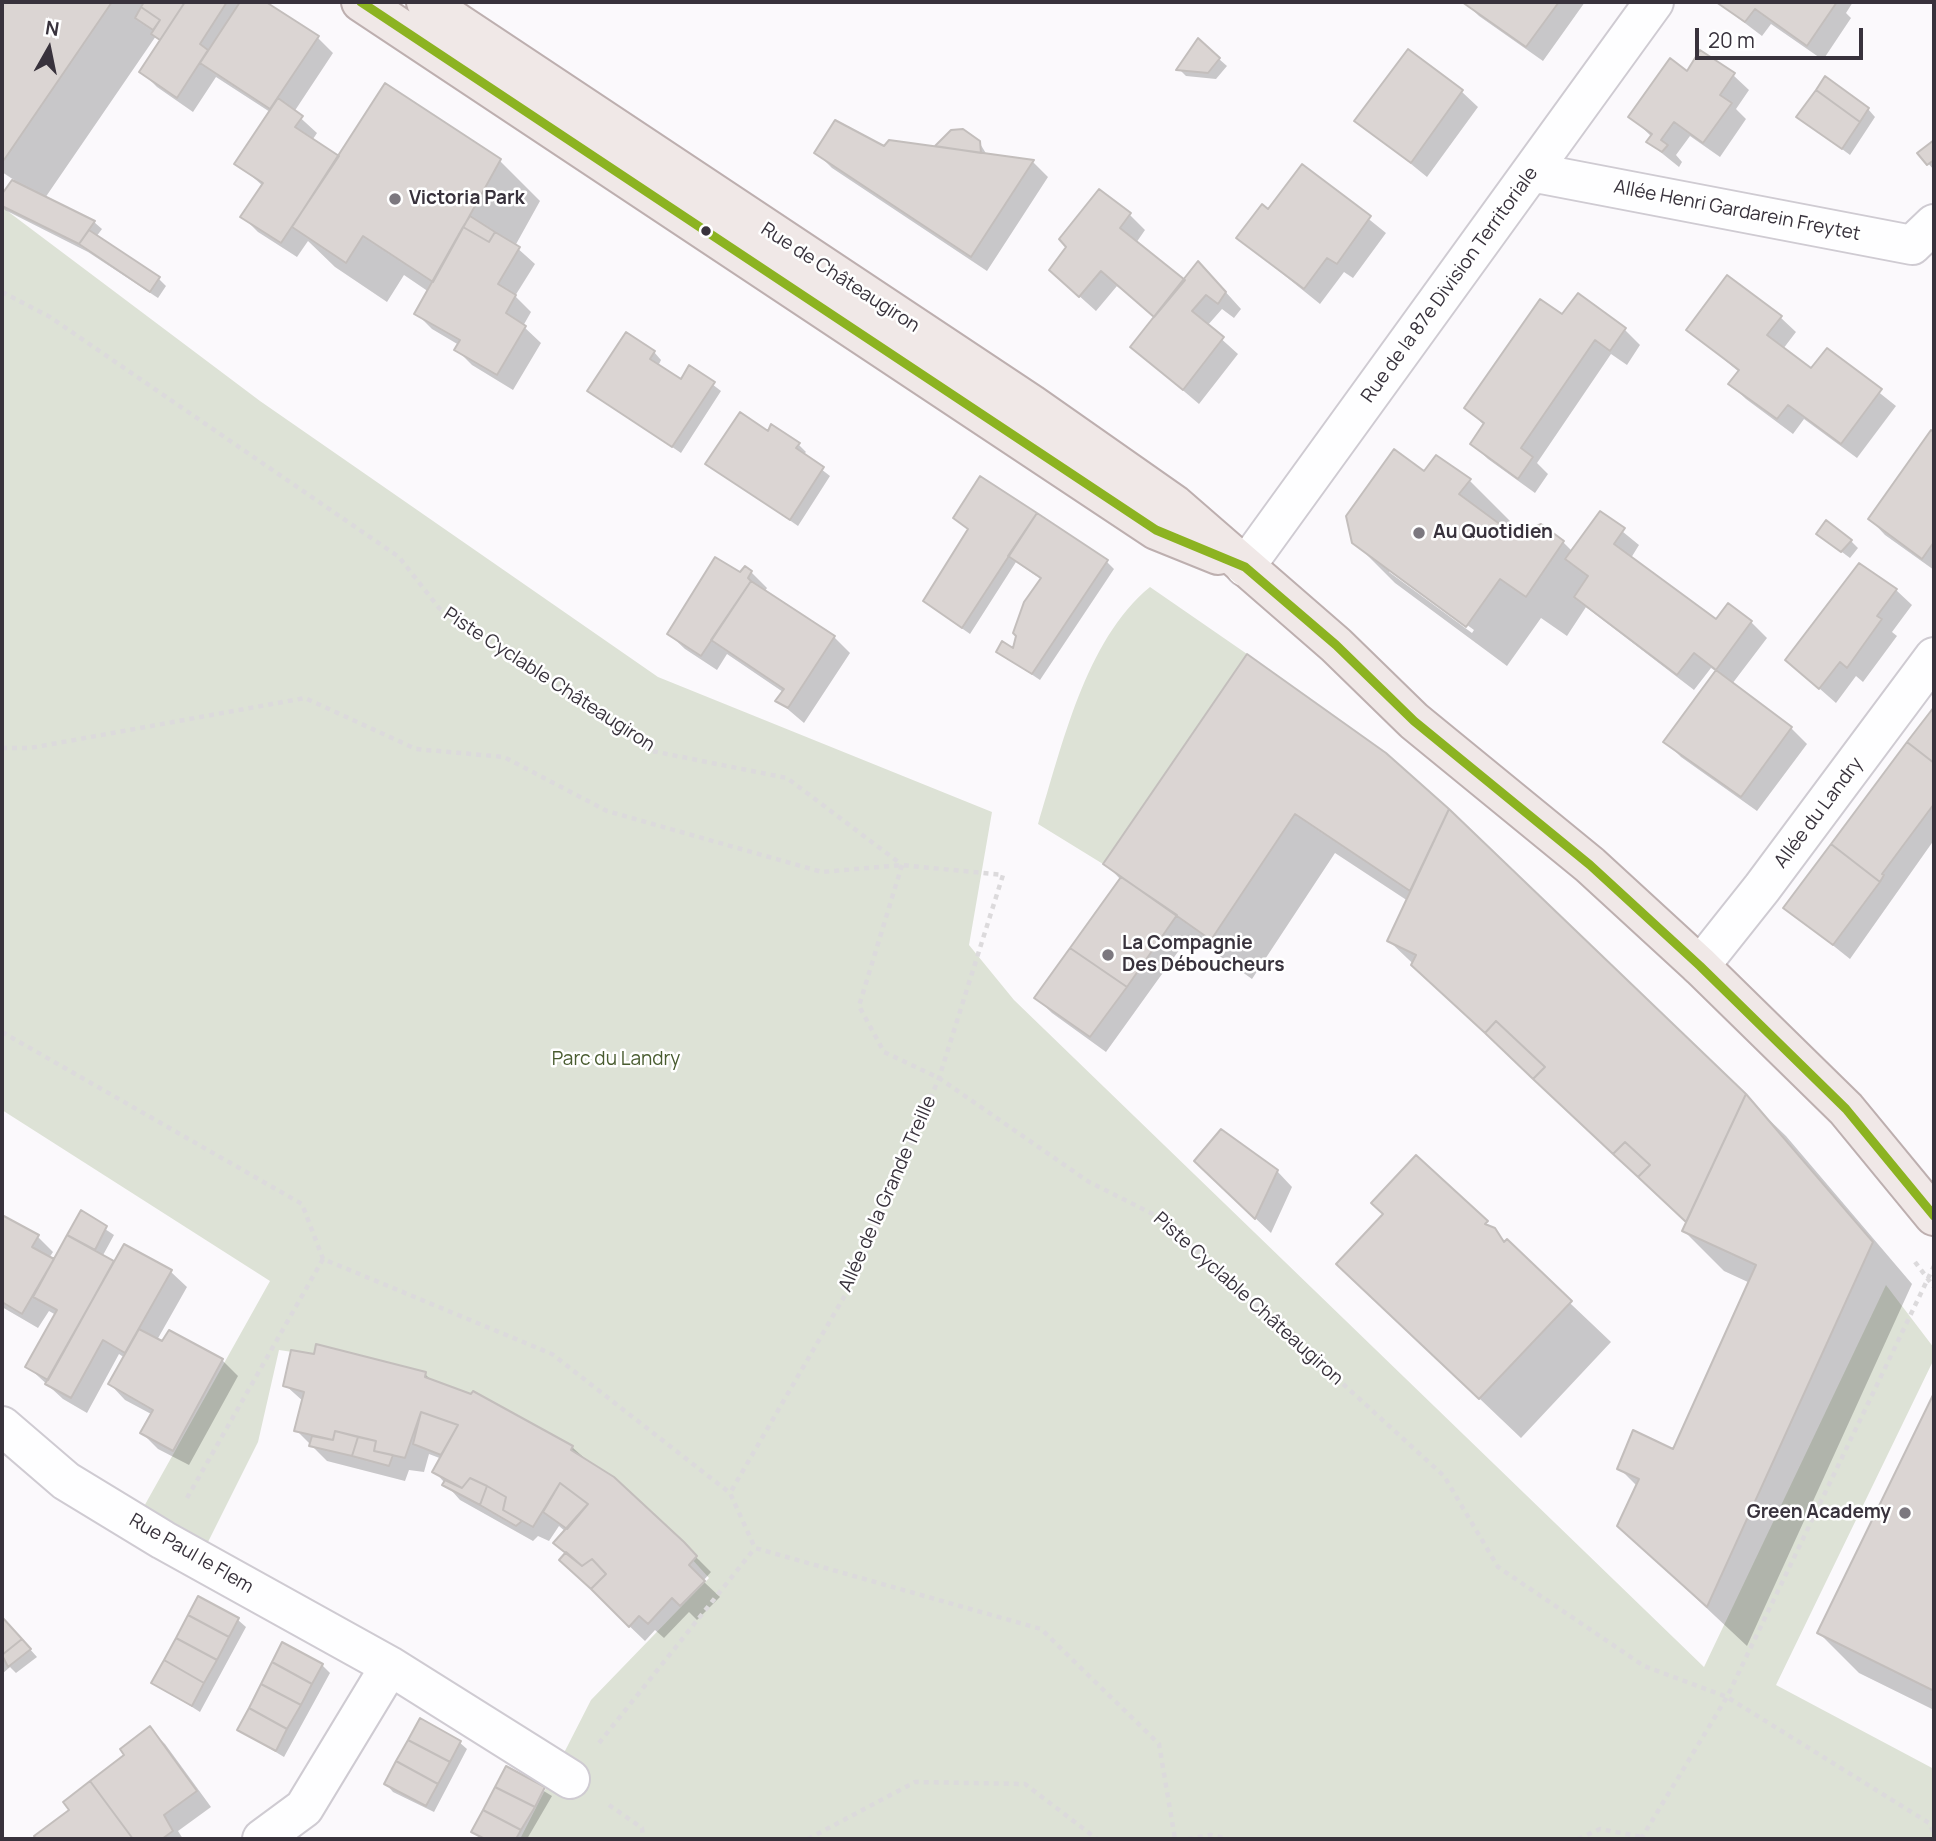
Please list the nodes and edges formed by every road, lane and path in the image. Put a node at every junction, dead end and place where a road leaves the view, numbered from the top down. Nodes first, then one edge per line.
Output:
1 (361, 2) edge
2 (426, 2) edge
3 (1654, 2) edge
4 (1531, 172) junction
5 (1934, 224) edge
6 (2, 292) edge
7 (1245, 567) junction
8 (1934, 657) edge
9 (2, 748) edge
10 (902, 865) junction
11 (1700, 966) junction
12 (2, 1032) edge
13 (939, 1078) junction
14 (1934, 1216) edge
15 (1912, 1258) dead end
16 (323, 1259) junction
17 (1934, 1266) edge
18 (1926, 1278) junction
19 (1934, 1287) edge
20 (2, 1426) edge
21 (730, 1493) junction
22 (163, 1539) junction
23 (755, 1548) junction
24 (390, 1666) junction
25 (1727, 1697) junction
26 (570, 1779) joint
27 (642, 1828) dead end
28 (1934, 1833) edge
29 (1642, 1838) edge
30 (262, 1839) edge
31 (643, 1839) edge
32 (808, 1839) edge
33 (1097, 1839) edge
34 (1175, 1839) edge
35 (1188, 1839) edge
36 (1228, 1839) edge
37 (1578, 1839) edge

1 - 7 main road, Rue de Châteaugiron
2 - 7 main road, Rue de Châteaugiron
3 - 4 street, Rue de la 87e Division Territoriale
4 - 5 street, Allée Henri Gardarein Freytet
4 - 7 street, Rue de la 87e Division Territoriale
6 - 10 path, Piste Cyclable Châteaugiron
7 - 11 main road, Rue de Châteaugiron
8 - 11 street, Allée du Landry
9 - 10 path
10 - 13 path, Piste Cyclable Châteaugiron
10 - 13 path, Allée de la Grande Treille
11 - 14 main road, Rue de Châteaugiron
12 - 16 path
13 - 21 path, Allée de la Grande Treille
13 - 25 path, Piste Cyclable Châteaugiron
15 - 18 path
16 - 21 path
16 - 22 path
17 - 18 path
18 - 19 path
18 - 25 path
20 - 22 street, Rue Paul le Flem
21 - 23 path
22 - 24 street, Rue Paul le Flem
23 - 26 path
23 - 34 path
24 - 26 street, Rue Paul le Flem
24 - 30 street
25 - 28 path, Piste Cyclable Châteaugiron
25 - 29 path
27 - 31 path
29 - 37 path
32 - 33 path
35 - 36 path

